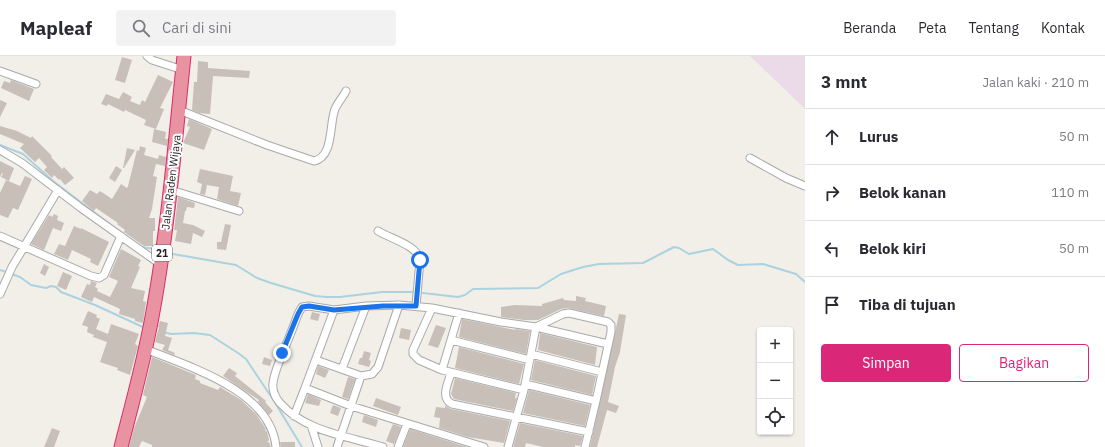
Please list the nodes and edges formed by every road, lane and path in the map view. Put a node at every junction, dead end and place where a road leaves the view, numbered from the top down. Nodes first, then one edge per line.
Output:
1 (147, 56) edge
2 (184, 56) edge
3 (183, 70) junction
4 (0, 72) edge
5 (36, 84) dead end
6 (346, 91) dead end
7 (179, 110) junction
8 (0, 150) edge
9 (750, 158) dead end
10 (805, 186) edge
11 (58, 190) junction
12 (171, 190) junction
13 (239, 211) dead end
14 (378, 231) dead end
15 (0, 236) edge
16 (121, 236) junction
17 (25, 246) junction
18 (160, 264) junction
19 (0, 294) edge
20 (399, 305) junction
21 (366, 306) junction
22 (416, 306) junction
23 (432, 308) junction
24 (334, 310) junction
25 (459, 313) junction
26 (536, 328) junction
27 (451, 340) junction
28 (608, 344) junction
29 (145, 350) junction
30 (531, 357) junction
31 (316, 360) junction
32 (342, 369) junction
33 (442, 370) junction
34 (602, 372) junction
35 (451, 373) junction
36 (361, 376) junction
37 (524, 387) junction
38 (304, 388) junction
39 (596, 401) junction
40 (351, 406) junction
41 (294, 416) junction
42 (518, 416) junction
43 (407, 424) junction
44 (311, 425) junction
45 (589, 432) junction
46 (340, 435) junction
47 (374, 446) edge
48 (121, 447) edge
49 (276, 447) edge
50 (318, 447) edge
51 (337, 447) edge
52 (383, 447) edge
53 (398, 447) edge
54 (484, 447) edge
55 (508, 447) edge
56 (585, 447) edge

1 - 3 street
2 - 3 highway, Jalan Raden Wijaya / 21
3 - 7 highway, Jalan Raden Wijaya / 21
4 - 5 street
6 - 7 street
7 - 12 highway, Jalan Raden Wijaya / 21
8 - 11 street
9 - 10 street
11 - 16 street
11 - 17 street
12 - 13 street
12 - 18 highway, Jalan Raden Wijaya / 21
14 - 22 street
15 - 17 street
16 - 17 street
16 - 18 street
17 - 19 street
18 - 29 highway, Jalan Raden Wijaya / 21
20 - 21 street
20 - 22 street
20 - 36 street
21 - 24 street
21 - 32 street
22 - 23 street
23 - 25 street
23 - 33 street
24 - 31 street
24 - 41 street
25 - 26 street
25 - 27 street
26 - 28 street
26 - 28 street
26 - 30 street
27 - 30 street
27 - 33 street
28 - 34 street
29 - 48 highway, Jalan Raden Wijaya / 21
29 - 49 street
30 - 34 street
30 - 37 street
31 - 32 street
31 - 38 street
32 - 36 street
33 - 35 street
34 - 39 street
35 - 37 street
35 - 42 street
36 - 40 street
37 - 39 street
37 - 42 street
38 - 40 street
38 - 41 street
39 - 45 street
40 - 43 street
40 - 46 street
41 - 44 street
42 - 45 street
42 - 55 street
43 - 53 street
43 - 54 street
44 - 46 street
44 - 50 street
45 - 56 street
46 - 47 street
46 - 51 street
47 - 52 street

